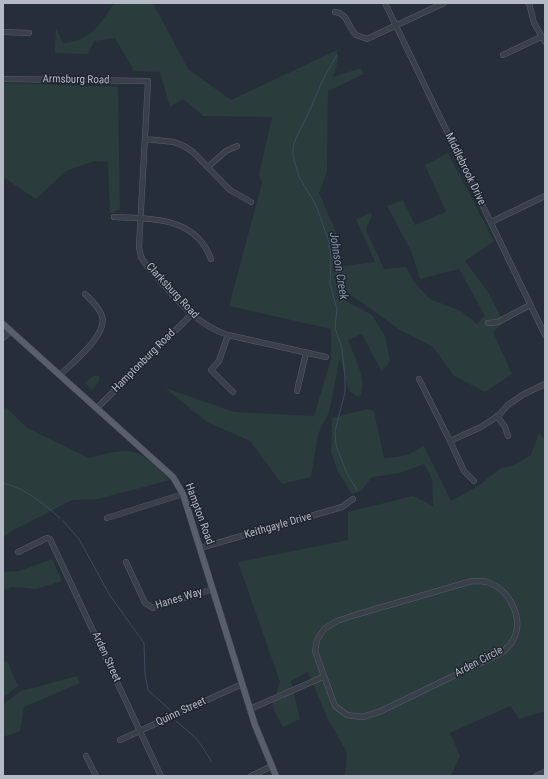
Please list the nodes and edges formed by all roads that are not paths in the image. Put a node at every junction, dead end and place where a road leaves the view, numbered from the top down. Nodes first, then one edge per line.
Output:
1 (385, 3) edge
2 (444, 3) edge
3 (529, 3) edge
4 (335, 12) dead end
5 (396, 26) junction
6 (3, 32) edge
7 (29, 33) dead end
8 (541, 37) junction
9 (545, 42) edge
10 (503, 55) dead end
11 (3, 79) edge
12 (148, 81) joint
13 (145, 139) junction
14 (237, 146) dead end
15 (208, 167) junction
16 (545, 196) edge
17 (251, 202) dead end
18 (114, 217) dead end
19 (140, 218) junction
20 (491, 222) junction
21 (211, 259) dead end
22 (85, 294) dead end
23 (530, 305) junction
24 (192, 314) junction
25 (488, 323) dead end
26 (3, 324) edge
27 (11, 331) junction
28 (545, 335) edge
29 (228, 336) junction
30 (3, 338) edge
31 (306, 353) junction
32 (326, 357) dead end
33 (60, 375) junction
34 (419, 379) dead end
35 (545, 384) edge
36 (297, 391) dead end
37 (233, 392) dead end
38 (97, 408) junction
39 (497, 416) junction
40 (508, 436) dead end
41 (450, 441) junction
42 (474, 481) dead end
43 (183, 494) junction
44 (353, 499) dead end
45 (107, 518) dead end
46 (200, 548) junction
47 (18, 552) dead end
48 (126, 562) dead end
49 (213, 589) junction
50 (323, 677) junction
51 (242, 684) junction
52 (250, 709) junction
53 (140, 731) junction
54 (120, 740) dead end
55 (86, 756) dead end
56 (272, 766) junction
57 (545, 772) edge
58 (96, 776) edge
59 (161, 776) edge
60 (251, 776) edge
61 (276, 776) edge
62 (536, 776) edge

1 - 5 street, Middlebrook Drive
2 - 5 street
3 - 8 street
4 - 5 street
5 - 20 street, Middlebrook Drive
6 - 7 street
8 - 9 street
8 - 10 street
11 - 12 street, Armsburg Road
12 - 13 street, Clarksburg Road
13 - 15 street
13 - 19 street, Clarksburg Road
14 - 15 street
15 - 17 street
16 - 20 street
18 - 19 street
19 - 21 street
19 - 24 street, Clarksburg Road
20 - 23 street, Middlebrook Drive
22 - 33 street
23 - 25 street
23 - 28 street, Middlebrook Drive
24 - 29 street, Clarksburg Road
24 - 38 street, Hamptonburg Road
26 - 27 main road, Hampton Road
27 - 30 street
27 - 33 main road, Hampton Road
29 - 31 street, Clarksburg Road
29 - 37 street
31 - 32 street, Clarksburg Road
31 - 36 street
33 - 38 main road, Hampton Road
34 - 41 street
35 - 39 street
38 - 43 main road, Hampton Road
39 - 40 street
39 - 41 street
41 - 42 street
43 - 45 street
43 - 46 main road, Hampton Road
44 - 46 street, Keithgayle Drive
46 - 49 main road, Hampton Road
47 - 53 street, Arden Street
48 - 49 street, Hanes Way
49 - 51 main road, Hampton Road
50 - 50 street, Arden Circle
50 - 52 street
51 - 52 main road, Hampton Road
51 - 53 street, Quinn Street
52 - 56 main road, Hampton Road
53 - 54 street, Quinn Street
53 - 59 street, Arden Street
55 - 58 street
56 - 60 street
56 - 61 main road, Hampton Road
57 - 62 street

